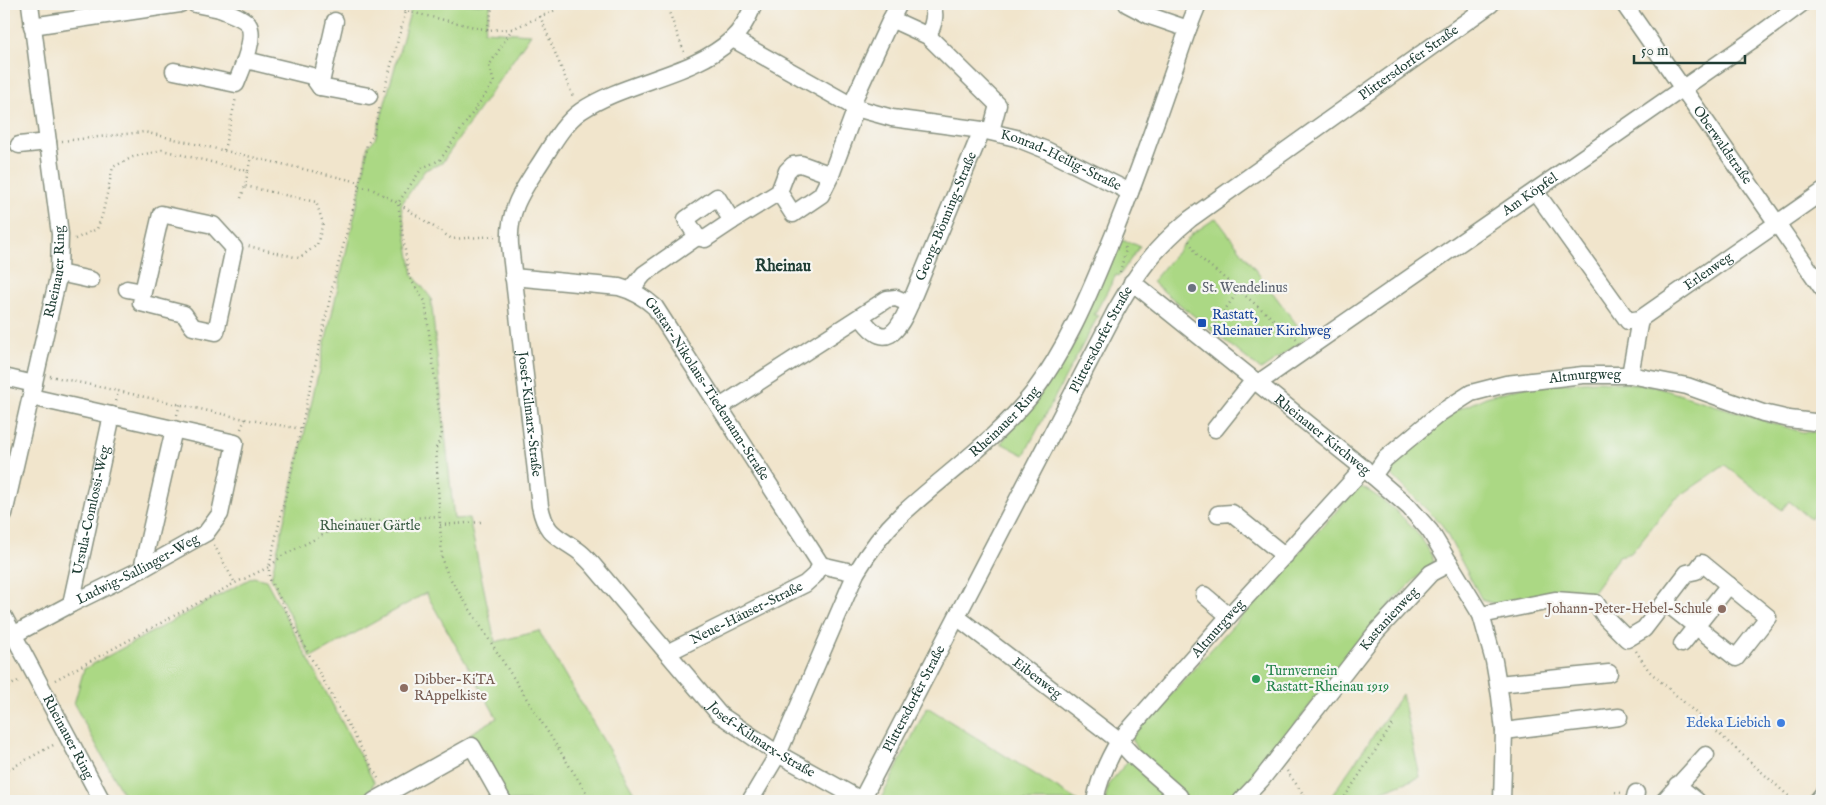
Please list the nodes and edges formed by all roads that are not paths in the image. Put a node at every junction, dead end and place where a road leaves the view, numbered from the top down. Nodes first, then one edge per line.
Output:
1 (30, 4) edge
2 (180, 4) edge
3 (195, 4) edge
4 (754, 4) edge
5 (932, 4) edge
6 (1127, 4) edge
7 (1198, 4) edge
8 (1491, 4) edge
9 (1624, 4) edge
10 (1801, 4) edge
11 (221, 6) edge
12 (893, 9) edge
13 (336, 21) dead end
14 (32, 26) junction
15 (1188, 29) junction
16 (928, 36) junction
17 (733, 39) junction
18 (246, 60) junction
19 (174, 71) dead end
20 (320, 87) junction
21 (1683, 88) junction
22 (369, 96) dead end
23 (853, 107) junction
24 (986, 131) junction
25 (48, 142) junction
26 (20, 145) dead end
27 (831, 175) junction
28 (1535, 190) junction
29 (779, 192) junction
30 (1130, 192) junction
31 (1822, 192) edge
32 (732, 221) junction
33 (1776, 224) junction
34 (697, 237) junction
35 (58, 273) junction
36 (513, 277) junction
37 (91, 280) dead end
38 (1132, 282) junction
39 (1822, 288) edge
40 (127, 289) dead end
41 (631, 290) junction
42 (143, 292) junction
43 (910, 304) junction
44 (861, 317) junction
45 (1640, 320) junction
46 (1630, 375) junction
47 (4, 377) edge
48 (1256, 382) junction
49 (34, 385) junction
50 (720, 408) junction
51 (112, 415) junction
52 (1822, 423) edge
53 (174, 429) junction
54 (1215, 429) dead end
55 (1369, 472) junction
56 (4, 514) edge
57 (1218, 514) dead end
58 (1285, 556) junction
59 (1450, 562) junction
60 (821, 565) junction
61 (142, 569) junction
62 (856, 573) junction
63 (1729, 585) junction
64 (1204, 595) dead end
65 (1665, 602) junction
66 (71, 604) junction
67 (1481, 615) junction
68 (1229, 616) junction
69 (4, 617) edge
70 (957, 617) junction
71 (1696, 626) junction
72 (13, 635) junction
73 (1682, 644) dead end
74 (667, 654) junction
75 (1609, 673) dead end
76 (1498, 684) junction
77 (1619, 717) dead end
78 (1504, 731) junction
79 (1119, 741) junction
80 (778, 754) junction
81 (1706, 755) dead end
82 (1678, 785) junction
83 (1822, 795) edge
84 (379, 798) edge
85 (861, 800) edge
86 (102, 801) edge
87 (503, 801) edge
88 (750, 801) edge
89 (1095, 801) edge
90 (1182, 801) edge
91 (1241, 801) edge
92 (1502, 801) edge
93 (1664, 801) edge
94 (1697, 801) edge
95 (1817, 801) edge

1 - 14 street, Rheinauer Ring
2 - 14 street
3 - 11 street
4 - 17 street, Josef-Kilmarx-Straße
5 - 16 street
6 - 15 street
7 - 15 street, Rheinauer Ring
8 - 38 street, Plittersdorfer Straße
9 - 21 street, Oberwaldstraße
10 - 21 street, Am Köpfel
11 - 18 street
12 - 16 street, Konrad-Heilig-Straße
12 - 23 street, Konrad-Heilig-Straße
13 - 20 street
14 - 25 street, Rheinauer Ring
15 - 30 street, Rheinauer Ring
16 - 24 street, Konrad-Heilig-Straße
17 - 23 street, Konrad-Heilig-Straße
17 - 36 street, Josef-Kilmarx-Straße
18 - 19 street
18 - 20 street
20 - 22 street
21 - 28 street, Am Köpfel
21 - 33 street, Oberwaldstraße
23 - 24 street, Konrad-Heilig-Straße
23 - 27 street
24 - 30 street, Konrad-Heilig-Straße
24 - 43 street, Georg-Bönning-Straße
25 - 26 street
25 - 35 street, Rheinauer Ring
27 - 29 street
27 - 29 street
28 - 45 street
28 - 48 street, Am Köpfel
29 - 32 street
30 - 62 street, Rheinauer Ring
31 - 33 street, Erlenweg
32 - 34 street
32 - 34 street
33 - 39 street, Oberwaldstraße
33 - 45 street, Erlenweg
34 - 41 street
35 - 37 street
35 - 49 street, Rheinauer Ring
36 - 41 street, Gustav-Nikolaus-Tiedemann-Straße
36 - 74 street, Josef-Kilmarx-Straße
38 - 48 street, Rheinauer Kirchweg
38 - 70 street, Plittersdorfer Straße
40 - 42 street
41 - 50 street, Gustav-Nikolaus-Tiedemann-Straße
42 - 42 street
43 - 44 street
43 - 44 street, Georg-Bönning-Straße
44 - 50 street
45 - 46 street
46 - 52 street, Altmurgweg
46 - 55 street, Altmurgweg
47 - 49 street, Ludwig-Sallinger-Weg
48 - 54 street, Am Köpfel
48 - 55 street, Rheinauer Kirchweg
49 - 51 street, Ludwig-Sallinger-Weg
49 - 56 street, Rheinauer Ring
50 - 60 street, Gustav-Nikolaus-Tiedemann-Straße
51 - 53 street, Ludwig-Sallinger-Weg
51 - 66 street, Ursula-Comlossi-Weg
53 - 61 street
53 - 61 street, Ludwig-Sallinger-Weg
55 - 58 street, Altmurgweg
55 - 59 street, Rheinauer Kirchweg
57 - 58 street
58 - 68 street, Altmurgweg
59 - 67 street, Rheinauer Kirchweg
59 - 91 street, Kastanienweg
60 - 62 street
60 - 74 street, Neue-Häuser-Straße
61 - 66 street, Ludwig-Sallinger-Weg
62 - 80 street, Rheinauer Ring
63 - 65 street
63 - 71 street
63 - 71 street
64 - 68 street
65 - 67 street
65 - 71 street
66 - 72 street, Ludwig-Sallinger-Weg
67 - 76 street, Rheinauer Kirchweg
68 - 79 street, Altmurgweg
69 - 72 street, Rheinauer Ring
70 - 79 street, Eibenweg
70 - 85 street, Plittersdorfer Straße
71 - 73 street
72 - 86 street, Rheinauer Ring
74 - 80 street, Josef-Kilmarx-Straße
75 - 76 street
76 - 78 street, Rheinauer Kirchweg
77 - 78 street
78 - 92 street, Rheinauer Kirchweg
79 - 89 street, Altmurgweg
79 - 90 street, Eibenweg
80 - 85 street, Josef-Kilmarx-Straße
80 - 88 street, Rheinauer Ring
81 - 82 street
82 - 93 street
82 - 94 street
83 - 95 street
84 - 87 street

